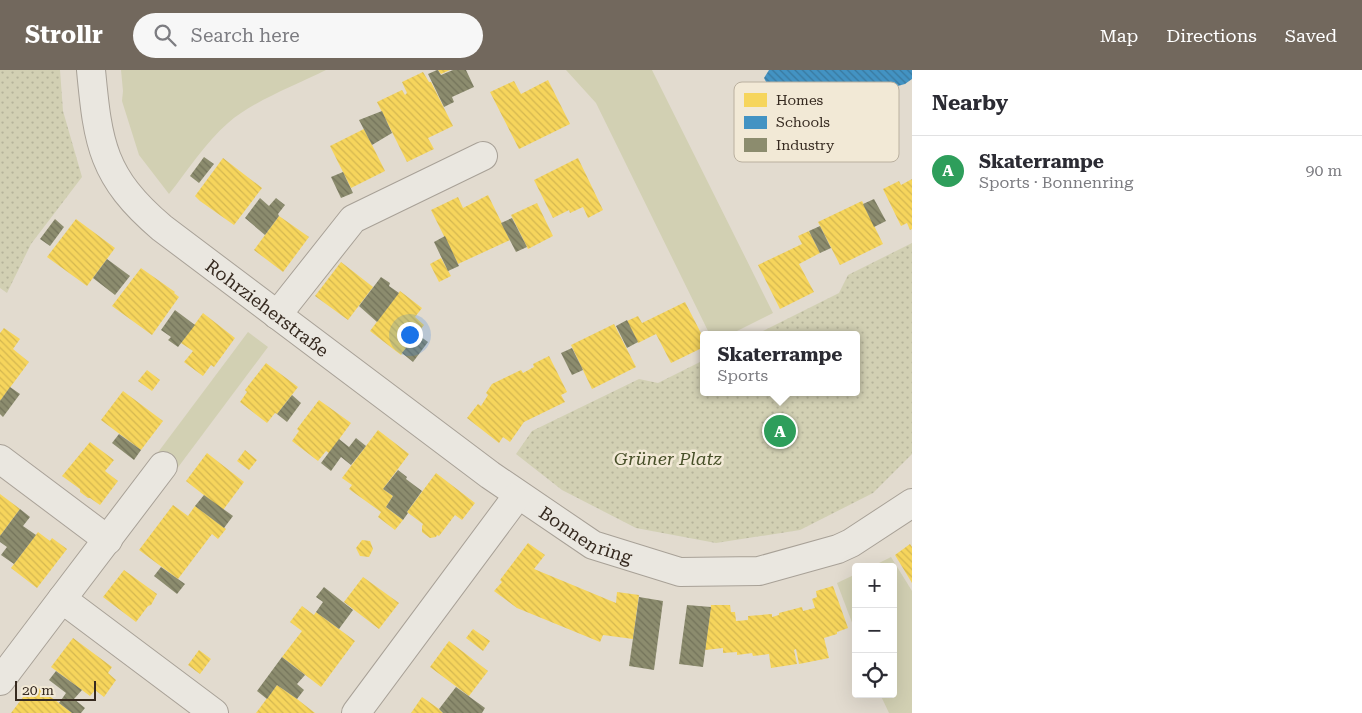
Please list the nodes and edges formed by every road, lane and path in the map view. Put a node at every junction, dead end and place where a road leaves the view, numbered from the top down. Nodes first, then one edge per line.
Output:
1 (91, 70) edge
2 (482, 156) dead end
3 (277, 315) junction
4 (0, 459) edge
5 (163, 466) dead end
6 (518, 495) junction
7 (912, 503) edge
8 (108, 540) junction
9 (62, 599) junction
10 (0, 681) edge
11 (214, 713) edge
12 (356, 713) edge

1 - 3 street, Rohrzieherstraße
2 - 3 street
3 - 6 street, Rohrzieherstraße
4 - 8 street
5 - 8 street
6 - 7 street, Bonnenring
6 - 12 street
8 - 9 street
9 - 10 street
9 - 11 street

